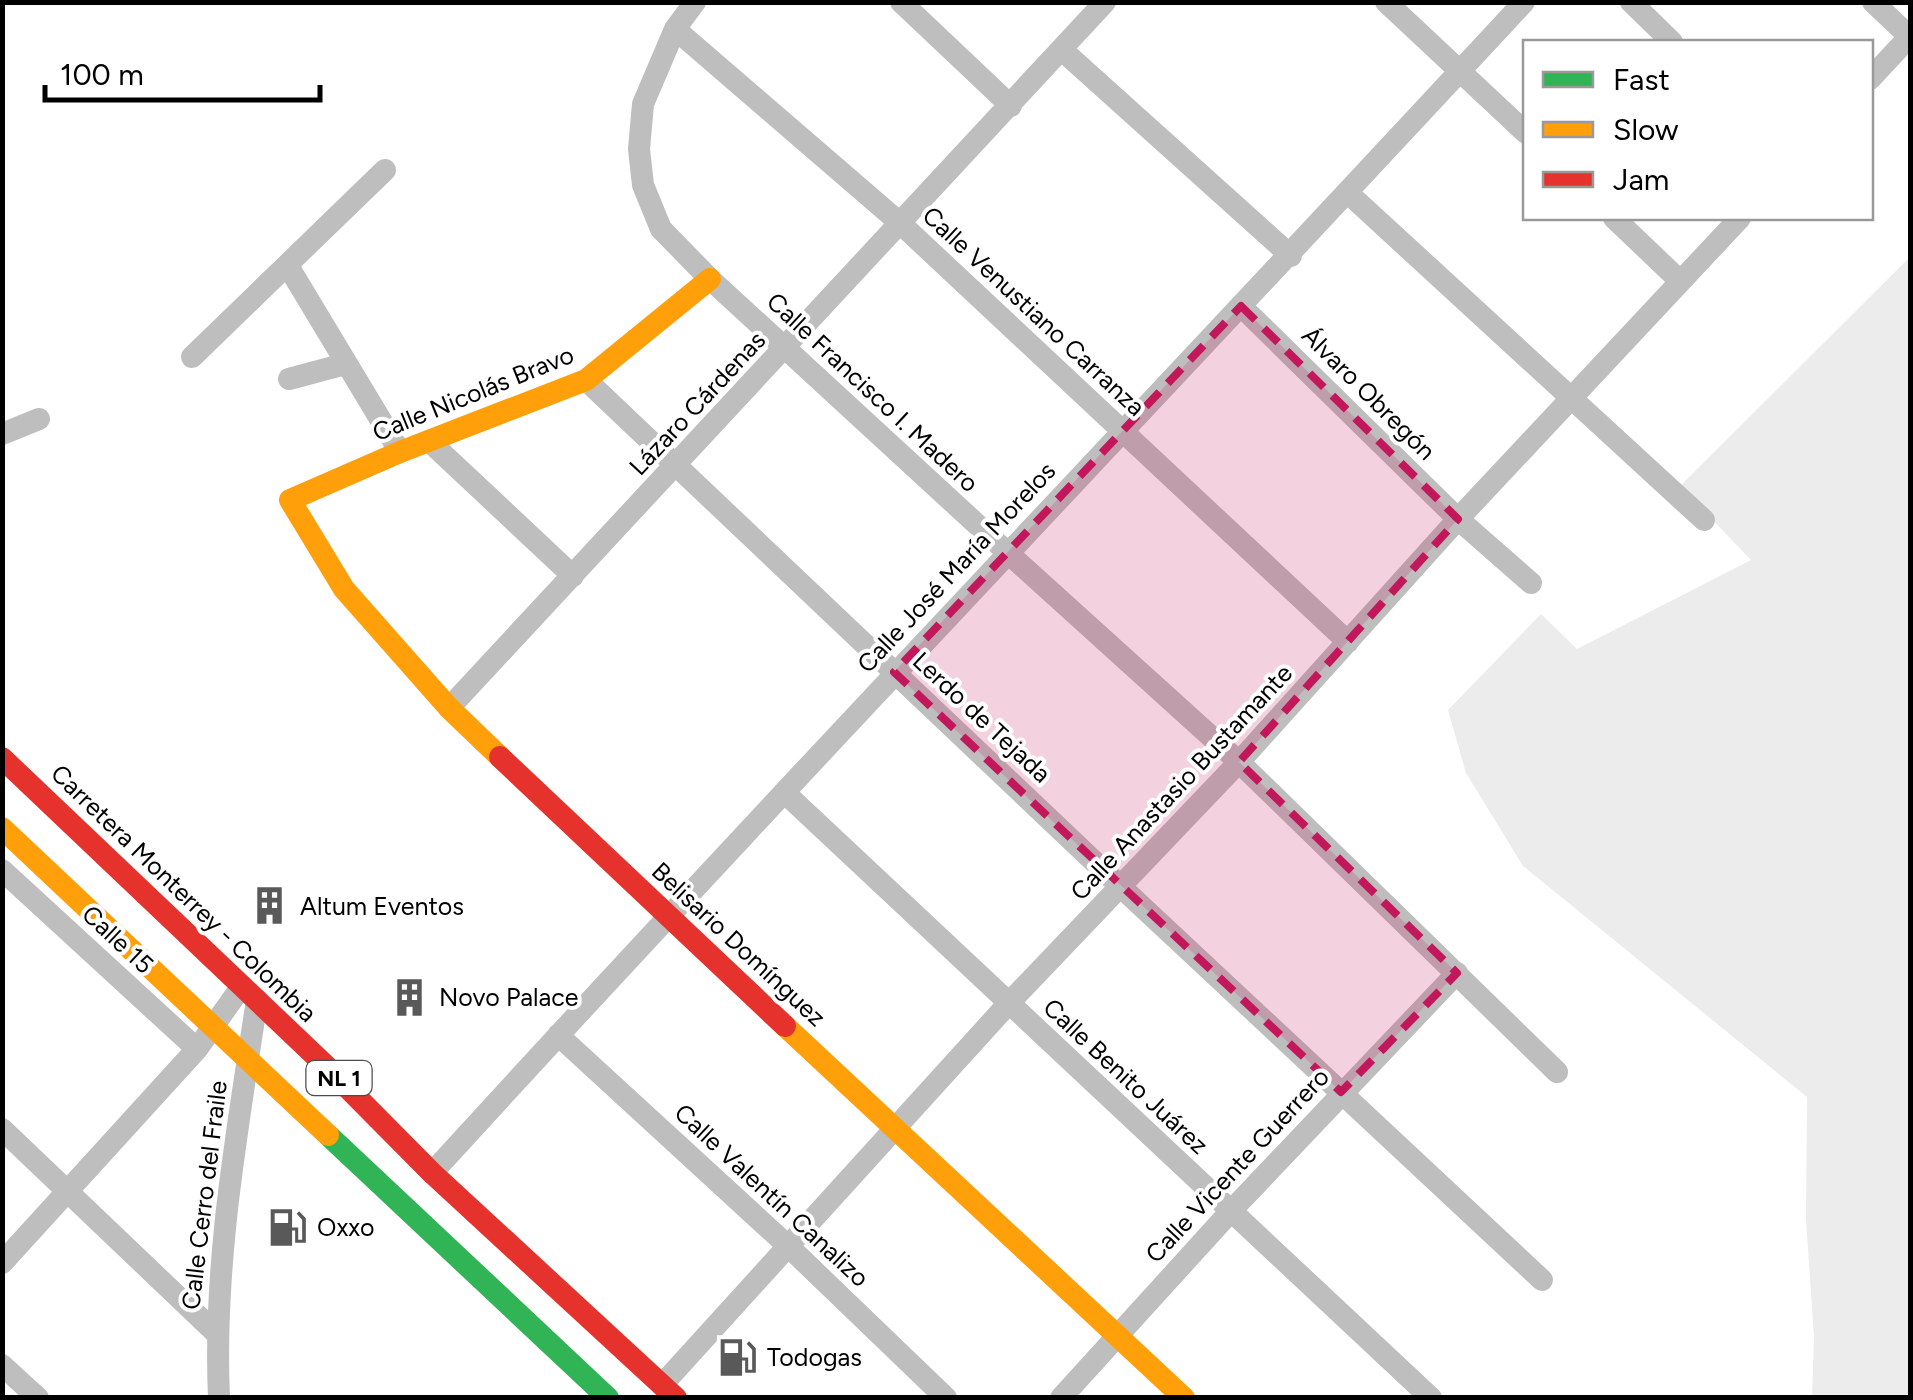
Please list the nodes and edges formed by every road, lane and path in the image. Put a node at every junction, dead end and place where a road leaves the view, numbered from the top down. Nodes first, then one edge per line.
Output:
1 (695, 2) edge
2 (901, 2) edge
3 (1105, 2) edge
4 (1386, 2) edge
5 (1524, 2) edge
6 (1631, 2) edge
7 (1873, 2) edge
8 (675, 29) junction
9 (1910, 37) edge
10 (1670, 40) edge
11 (1062, 50) junction
12 (1460, 71) junction
13 (1873, 76) edge
14 (1011, 106) junction
15 (1523, 130) edge
16 (385, 170) dead end
17 (1348, 193) junction
18 (1616, 220) edge
19 (1738, 220) edge
20 (900, 224) junction
21 (1291, 256) junction
22 (288, 266) junction
23 (710, 279) junction
24 (1680, 281) junction
25 (1241, 306) junction
26 (786, 348) junction
27 (192, 356) dead end
28 (345, 364) junction
29 (288, 378) dead end
30 (586, 380) junction
31 (1572, 396) junction
32 (40, 419) dead end
33 (1123, 432) junction
34 (2, 434) edge
35 (429, 441) junction
36 (400, 452) junction
37 (678, 466) junction
38 (290, 500) joint
39 (1458, 519) junction
40 (1704, 520) dead end
41 (1008, 554) junction
42 (573, 576) junction
43 (1531, 584) dead end
44 (1348, 642) junction
45 (894, 672) junction
46 (449, 708) junction
47 (2, 758) edge
48 (1239, 762) junction
49 (785, 793) junction
50 (2, 828) edge
51 (2, 870) edge
52 (1121, 887) junction
53 (669, 916) junction
54 (1457, 973) junction
55 (249, 993) junction
56 (1008, 1004) junction
57 (215, 1026) junction
58 (558, 1035) junction
59 (197, 1049) junction
60 (248, 1060) junction
61 (1557, 1072) dead end
62 (1341, 1092) junction
63 (2, 1128) edge
64 (894, 1130) junction
65 (432, 1173) junction
66 (69, 1191) junction
67 (1230, 1212) junction
68 (788, 1246) junction
69 (2, 1263) edge
70 (1542, 1280) dead end
71 (216, 1333) junction
72 (1117, 1336) junction
73 (2, 1365) edge
74 (669, 1391) edge
75 (38, 1398) edge
76 (219, 1398) edge
77 (608, 1398) edge
78 (946, 1398) edge
79 (1061, 1398) edge
80 (1184, 1398) edge
81 (1431, 1398) edge

1 - 8 street
2 - 14 street
3 - 11 street, Lázaro Cárdenas
4 - 12 street
5 - 12 street, Calle José María Morelos
6 - 10 street
7 - 9 street
8 - 20 street, Calle Venustiano Carranza
8 - 23 street, Calle Francisco I. Madero
9 - 13 street
11 - 14 street, Lázaro Cárdenas
11 - 21 street
12 - 15 street
12 - 17 street, Calle José María Morelos
14 - 20 street, Lázaro Cárdenas
16 - 22 street
17 - 21 street, Calle José María Morelos
17 - 31 street
18 - 24 street
19 - 24 street, Calle Anastasio Bustamante
20 - 26 street, Lázaro Cárdenas
20 - 33 street, Calle Venustiano Carranza
21 - 25 street, Calle José María Morelos
22 - 27 street
22 - 28 street
23 - 26 street, Calle Francisco I. Madero
23 - 30 street, Calle Nicolás Bravo
24 - 31 street, Calle Anastasio Bustamante
25 - 33 street, Calle José María Morelos
25 - 39 street, Álvaro Obregón
26 - 37 street, Lázaro Cárdenas
26 - 41 street, Calle Francisco I. Madero
28 - 29 street
28 - 36 street
30 - 35 street, Calle Nicolás Bravo
30 - 37 street, Lerdo de Tejada
31 - 39 street, Calle Anastasio Bustamante
31 - 40 street
32 - 34 street
33 - 41 street, Calle José María Morelos
33 - 44 street, Calle Venustiano Carranza
35 - 36 street, Calle Nicolás Bravo
35 - 42 street
36 - 38 street, Calle Nicolás Bravo
37 - 42 street, Lázaro Cárdenas
37 - 45 street, Lerdo de Tejada
38 - 46 street, Belisario Domínguez
39 - 43 street, Álvaro Obregón
39 - 44 street, Calle Anastasio Bustamante
41 - 45 street, Calle José María Morelos
41 - 48 street, Calle Francisco I. Madero
42 - 46 street, Lázaro Cárdenas
44 - 48 street, Calle Anastasio Bustamante
45 - 49 street, Calle José María Morelos
45 - 52 street, Lerdo de Tejada
46 - 53 street, Belisario Domínguez
47 - 55 street, Carretera Monterrey - Colombia / NL 1
48 - 52 street, Calle Anastasio Bustamante
48 - 54 street, Calle Francisco I. Madero
49 - 53 street, Calle José María Morelos
49 - 56 street, Calle Benito Juárez
50 - 57 street, NL 1
51 - 59 street, Calle 15
52 - 56 street, Calle Anastasio Bustamante
52 - 62 street, Lerdo de Tejada
53 - 58 street, Calle José María Morelos
53 - 64 street, Belisario Domínguez
54 - 61 street, Calle Francisco I. Madero
54 - 62 street, Calle Vicente Guerrero
55 - 57 street
55 - 60 street, Calle Cerro del Fraile
55 - 65 street, Carretera Monterrey - Colombia / NL 1
56 - 64 street, Calle Anastasio Bustamante
56 - 67 street, Calle Benito Juárez
57 - 59 street
57 - 60 street, NL 1
58 - 65 street, Calle José María Morelos
58 - 68 street, Calle Valentín Canalizo
59 - 66 street
60 - 71 street, Calle Cerro del Fraile
60 - 77 street, NL 1
62 - 67 street, Calle Vicente Guerrero
62 - 70 street, Lerdo de Tejada
63 - 66 street
64 - 68 street, Calle Anastasio Bustamante
64 - 72 street, Belisario Domínguez
65 - 74 street, Carretera Monterrey - Colombia / NL 1
66 - 69 street
66 - 71 street
67 - 72 street, Calle Vicente Guerrero
67 - 81 street, Calle Benito Juárez
68 - 74 street, Calle Anastasio Bustamante
68 - 78 street, Calle Valentín Canalizo
71 - 76 street, Calle Cerro del Fraile
72 - 79 street, Calle Vicente Guerrero
72 - 80 street, Belisario Domínguez
73 - 75 street

